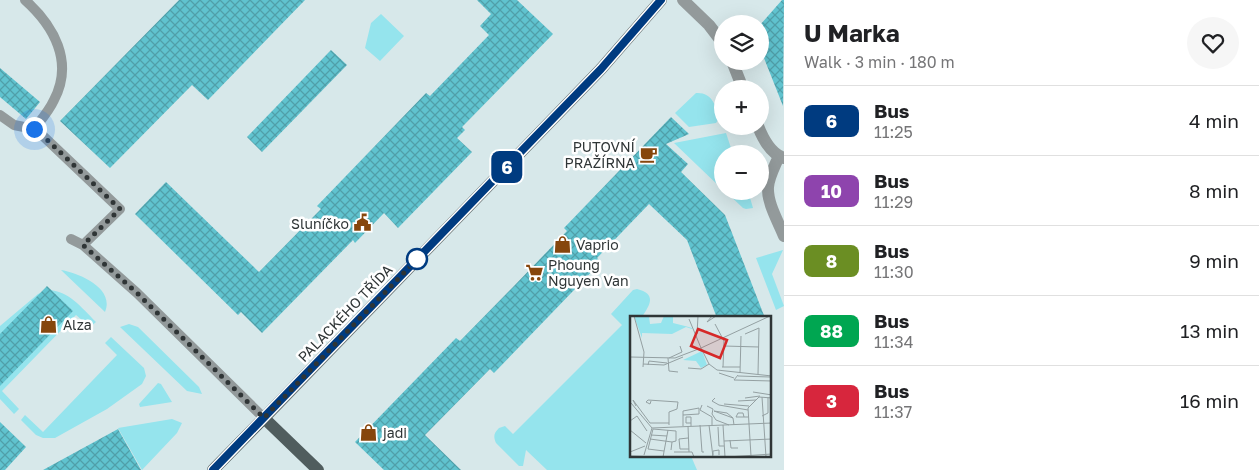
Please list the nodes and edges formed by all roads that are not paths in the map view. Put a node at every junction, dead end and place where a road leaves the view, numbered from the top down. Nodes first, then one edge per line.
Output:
1 (25, 0) edge
2 (661, 0) edge
3 (682, 0) edge
4 (714, 32) edge
5 (0, 115) edge
6 (34, 129) junction
7 (763, 135) edge
8 (781, 157) edge
9 (784, 236) edge
10 (71, 239) dead end
11 (83, 245) junction
12 (264, 418) junction
13 (213, 470) edge
14 (318, 470) edge

1 - 6 lane
2 - 12 street, PALACKÉHO TŘÍDA
3 - 4 street
5 - 6 lane
6 - 11 lane
7 - 8 street
8 - 9 street
10 - 11 lane
11 - 12 lane
12 - 13 main road, PALACKÉHO TŘÍDA
12 - 14 main road

